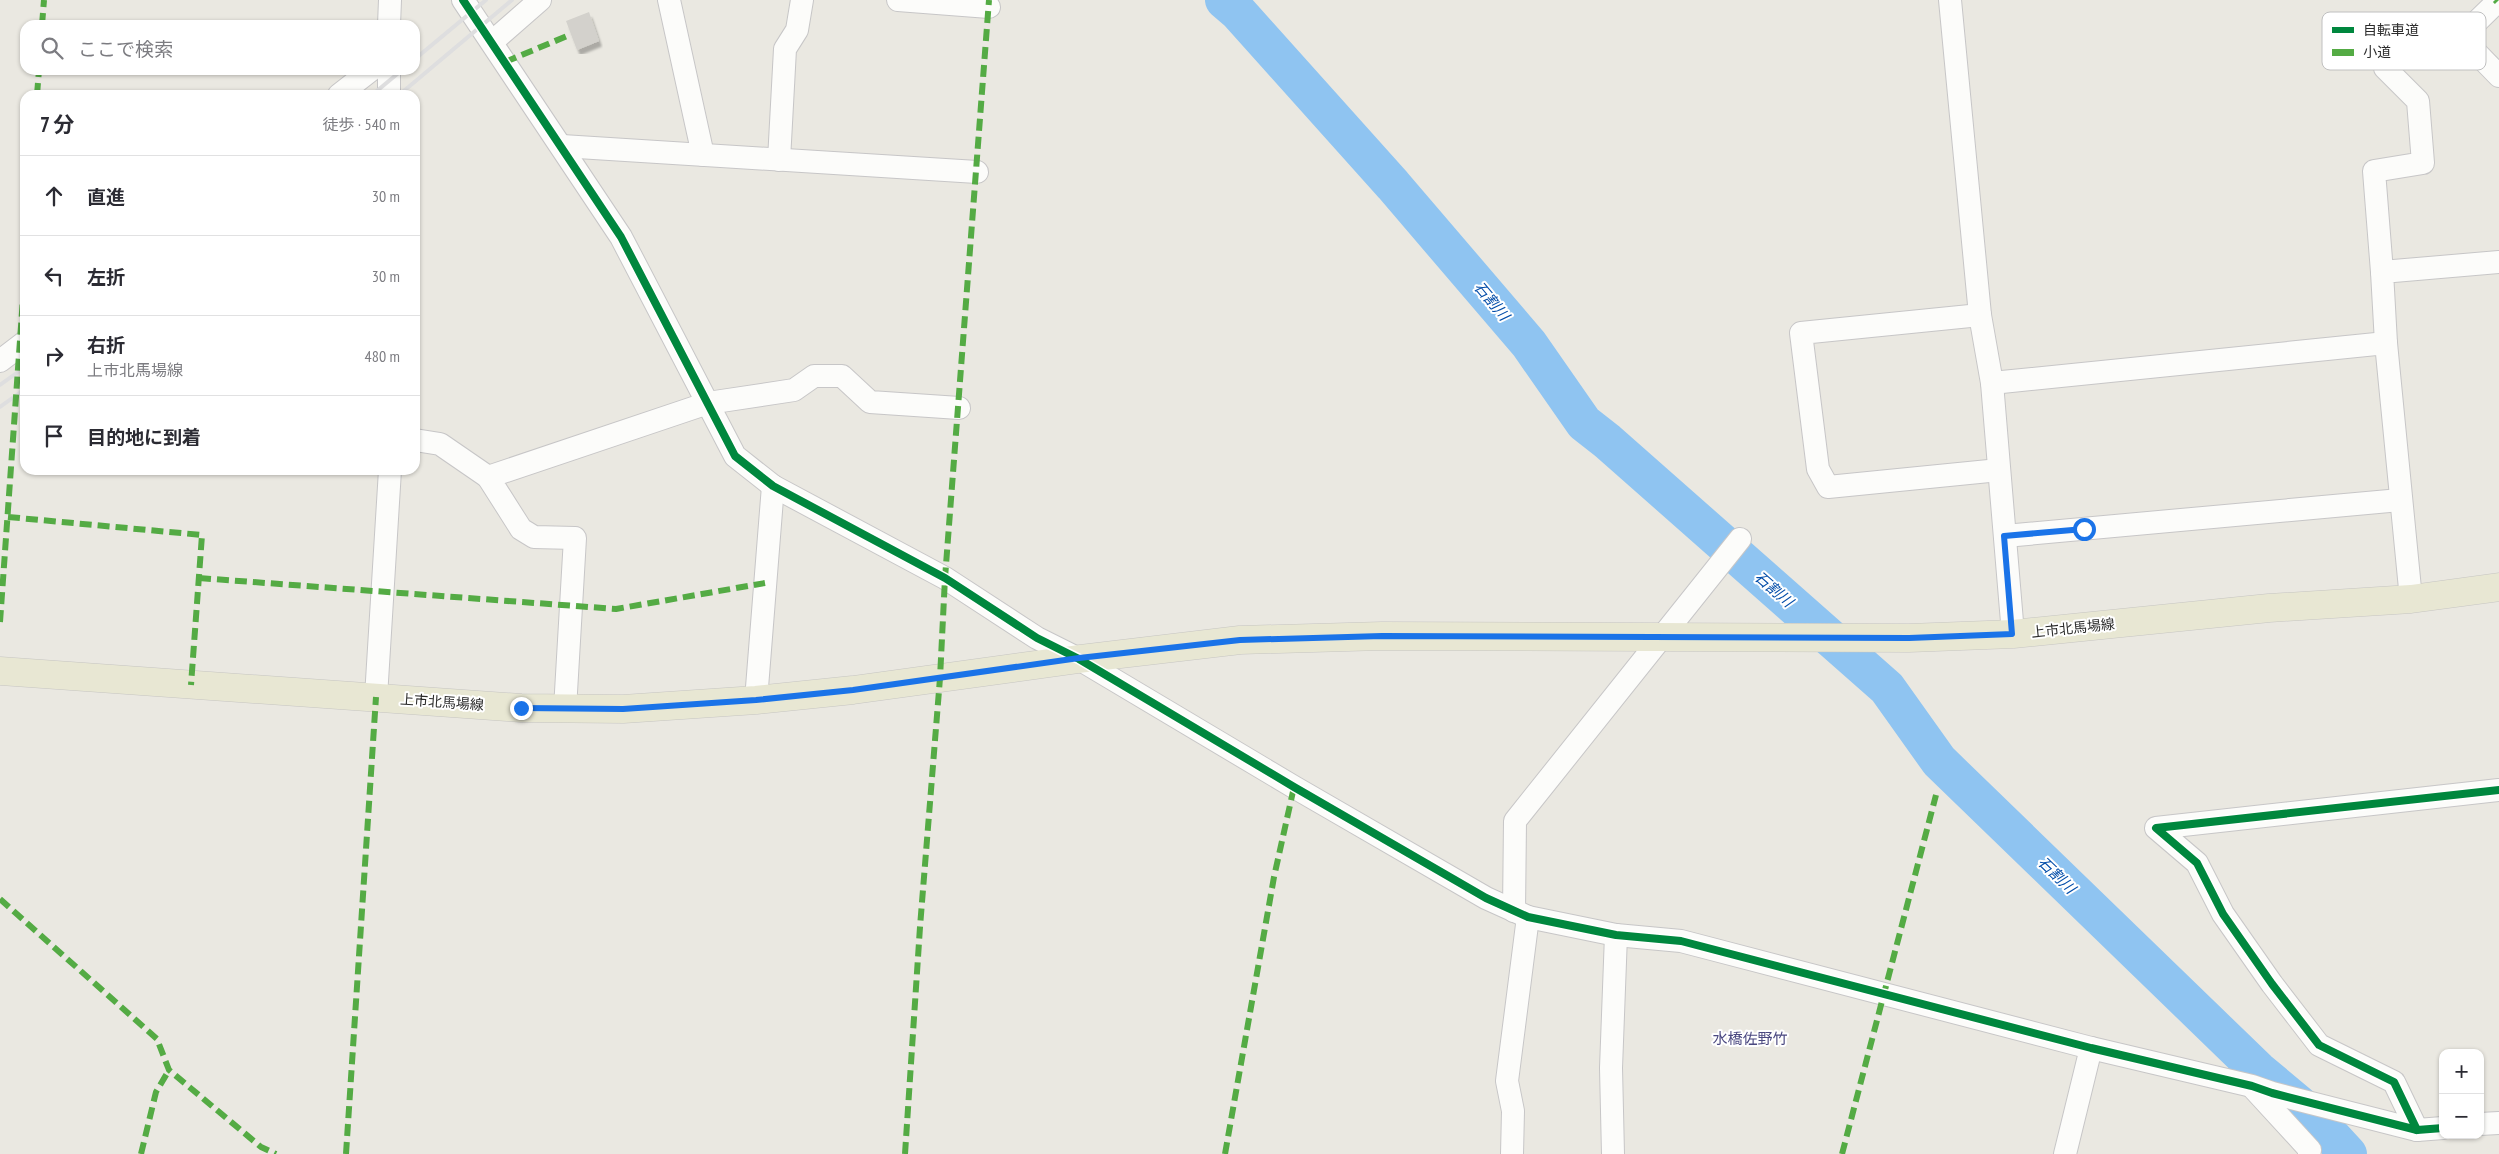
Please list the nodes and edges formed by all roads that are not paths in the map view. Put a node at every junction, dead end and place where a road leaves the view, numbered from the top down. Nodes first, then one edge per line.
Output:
1 (390, 0) edge
2 (463, 0) edge
3 (540, 0) edge
4 (669, 0) edge
5 (802, 0) edge
6 (898, 0) edge
7 (1950, 0) edge
8 (2499, 0) edge
9 (989, 7) dead end
10 (2486, 13) edge
11 (389, 20) edge
12 (492, 42) junction
13 (2486, 62) edge
14 (2387, 70) edge
15 (365, 75) edge
16 (389, 75) edge
17 (2499, 76) edge
18 (346, 90) edge
19 (389, 90) edge
20 (562, 146) junction
21 (703, 155) junction
22 (779, 160) junction
23 (977, 172) dead end
24 (2499, 262) edge
25 (2382, 272) junction
26 (1980, 315) junction
27 (2386, 343) junction
28 (20, 346) edge
29 (0, 361) edge
30 (1992, 383) junction
31 (708, 403) junction
32 (959, 408) dead end
33 (420, 441) edge
34 (1999, 470) junction
35 (390, 475) edge
36 (488, 477) junction
37 (773, 486) junction
38 (2400, 500) junction
39 (2004, 536) junction
40 (1740, 539) dead end
41 (2499, 587) edge
42 (2411, 599) junction
43 (2012, 634) junction
44 (1661, 636) junction
45 (1079, 658) junction
46 (0, 671) edge
47 (376, 697) junction
48 (756, 700) junction
49 (565, 709) junction
50 (2499, 790) edge
51 (1521, 914) junction
52 (1616, 935) junction
53 (2091, 1048) junction
54 (2262, 1090) junction
55 (2499, 1123) edge
56 (2484, 1124) edge
57 (2439, 1128) edge
58 (2417, 1130) junction
59 (1512, 1154) edge
60 (1613, 1154) edge
61 (2064, 1154) edge
62 (2309, 1154) edge

1 - 11 street
2 - 12 street
3 - 12 street
4 - 21 street
5 - 22 street
6 - 9 street
7 - 26 street
8 - 10 street
12 - 20 street
13 - 17 street
14 - 25 street
15 - 18 street
16 - 19 street
20 - 21 street
20 - 31 street
21 - 22 street
22 - 23 street
24 - 25 street
25 - 27 street
26 - 30 street
26 - 34 street
27 - 30 street
27 - 38 street
28 - 29 street
30 - 34 street
31 - 32 street
31 - 36 street
31 - 37 street
33 - 36 street
34 - 39 street
35 - 47 street
36 - 49 street
37 - 45 street
37 - 48 street
38 - 39 street
38 - 42 street
39 - 43 street
40 - 44 street
41 - 42 main road, 上市北馬場線
42 - 43 main road, 上市北馬場線
43 - 44 main road, 上市北馬場線
44 - 45 main road, 上市北馬場線
44 - 51 street
45 - 48 main road, 上市北馬場線
45 - 51 street
46 - 47 main road, 上市北馬場線
47 - 49 main road, 上市北馬場線
48 - 49 main road, 上市北馬場線
50 - 58 street
51 - 52 street
51 - 59 street
52 - 53 street
52 - 60 street
53 - 54 street
53 - 61 street
54 - 58 street
54 - 62 street
55 - 56 street
57 - 58 street

